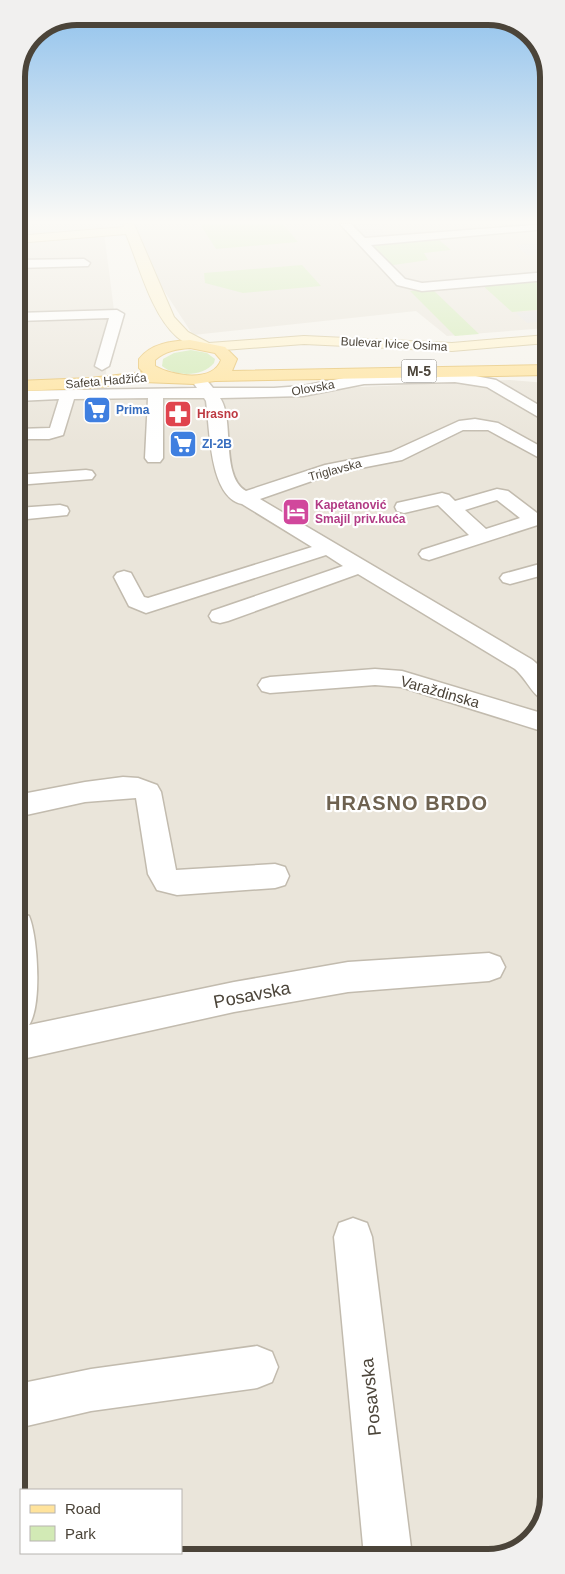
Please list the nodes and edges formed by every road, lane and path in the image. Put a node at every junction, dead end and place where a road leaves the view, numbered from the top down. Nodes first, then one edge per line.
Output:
1 (159, 297) edge
2 (25, 317) edge
3 (168, 319) junction
4 (540, 340) edge
5 (207, 346) junction
6 (165, 348) junction
7 (540, 348) edge
8 (146, 362) junction
9 (229, 362) junction
10 (102, 366) dead end
11 (540, 370) edge
12 (290, 374) junction
13 (163, 378) junction
14 (205, 378) junction
15 (50, 385) junction
16 (303, 391) junction
17 (68, 394) junction
18 (157, 394) junction
19 (211, 394) junction
20 (25, 407) edge
21 (25, 409) edge
22 (540, 413) edge
23 (25, 415) edge
24 (25, 435) edge
25 (28, 449) dead end
26 (540, 454) edge
27 (154, 458) dead end
28 (86, 475) dead end
29 (25, 479) edge
30 (242, 499) junction
31 (404, 507) dead end
32 (452, 508) junction
33 (60, 511) dead end
34 (25, 513) edge
35 (540, 517) edge
36 (540, 518) edge
37 (483, 537) junction
38 (329, 548) junction
39 (429, 554) dead end
40 (359, 567) junction
41 (540, 570) edge
42 (124, 577) dead end
43 (510, 578) dead end
44 (220, 616) dead end
45 (540, 682) edge
46 (270, 685) dead end
47 (540, 722) edge
48 (25, 804) edge
49 (275, 876) dead end
50 (489, 967) dead end
51 (25, 1042) edge
52 (354, 1237) dead end
53 (257, 1367) dead end
54 (25, 1404) edge
55 (387, 1549) edge

1 - 3 main road
2 - 10 street
3 - 5 main road
3 - 6 main road
4 - 5 main road, Bulevar Ivice Osima
5 - 6 main road, M-5
5 - 9 main road, M-5
6 - 8 main road, M-5
7 - 9 main road, Bulevar Ivice Osima
8 - 13 main road
8 - 15 main road, Safeta Hadžića / M-5
9 - 12 main road, M-5
9 - 14 main road
11 - 12 main road, M-5
12 - 14 main road, M-5
12 - 16 street
13 - 14 main road, M-5
13 - 15 main road, Safeta Hadžića / M-5
14 - 19 street
15 - 20 main road, Safeta Hadžića / M-5
16 - 19 street, Olovska
16 - 22 street, Olovska
17 - 18 street, Olovska
17 - 21 street, Olovska
17 - 23 street
18 - 19 street, Olovska
18 - 27 street
19 - 30 street
24 - 25 street
26 - 30 street, Triglavska
28 - 29 street
30 - 38 street
31 - 32 street
32 - 35 street
32 - 37 street
33 - 34 street
36 - 37 street
37 - 39 street
38 - 40 street
38 - 42 street
40 - 44 street
40 - 45 street
41 - 43 street
46 - 47 street, Varaždinska
48 - 49 street
50 - 51 street, Posavska
52 - 55 street, Posavska
53 - 54 street

